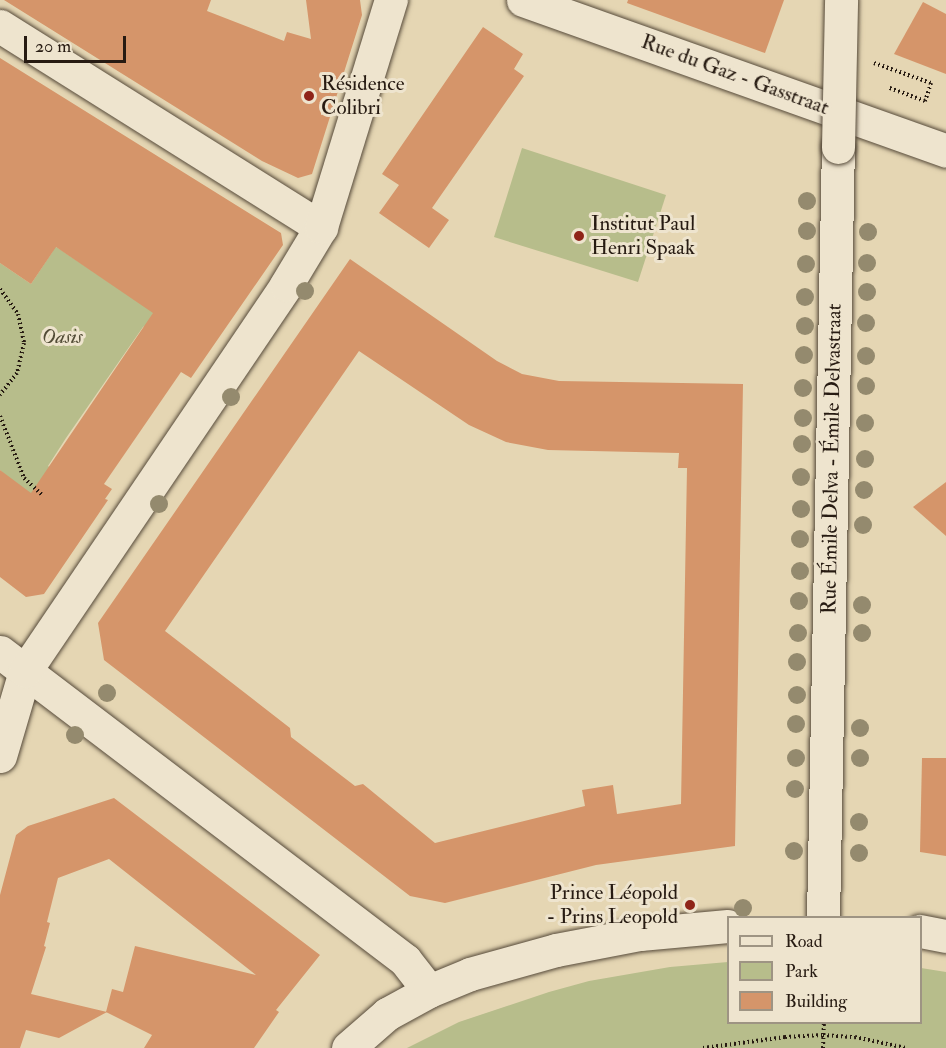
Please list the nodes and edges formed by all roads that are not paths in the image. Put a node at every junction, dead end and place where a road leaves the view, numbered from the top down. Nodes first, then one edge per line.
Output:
1 (391, 0) edge
2 (523, 0) edge
3 (841, 0) edge
4 (0, 26) edge
5 (946, 151) edge
6 (321, 227) junction
7 (12, 662) edge
8 (0, 756) edge
9 (823, 916) edge
10 (727, 926) edge
11 (922, 932) edge
12 (946, 936) edge
13 (429, 991) junction
14 (348, 1048) edge

1 - 6 street
2 - 5 street, Rue du Gaz - Gasstraat
3 - 9 street, Rue Émile Delva - Émile Delvastraat, bridge
4 - 6 street
6 - 7 street
7 - 8 street
7 - 13 street
10 - 13 street
11 - 12 street
13 - 14 street

